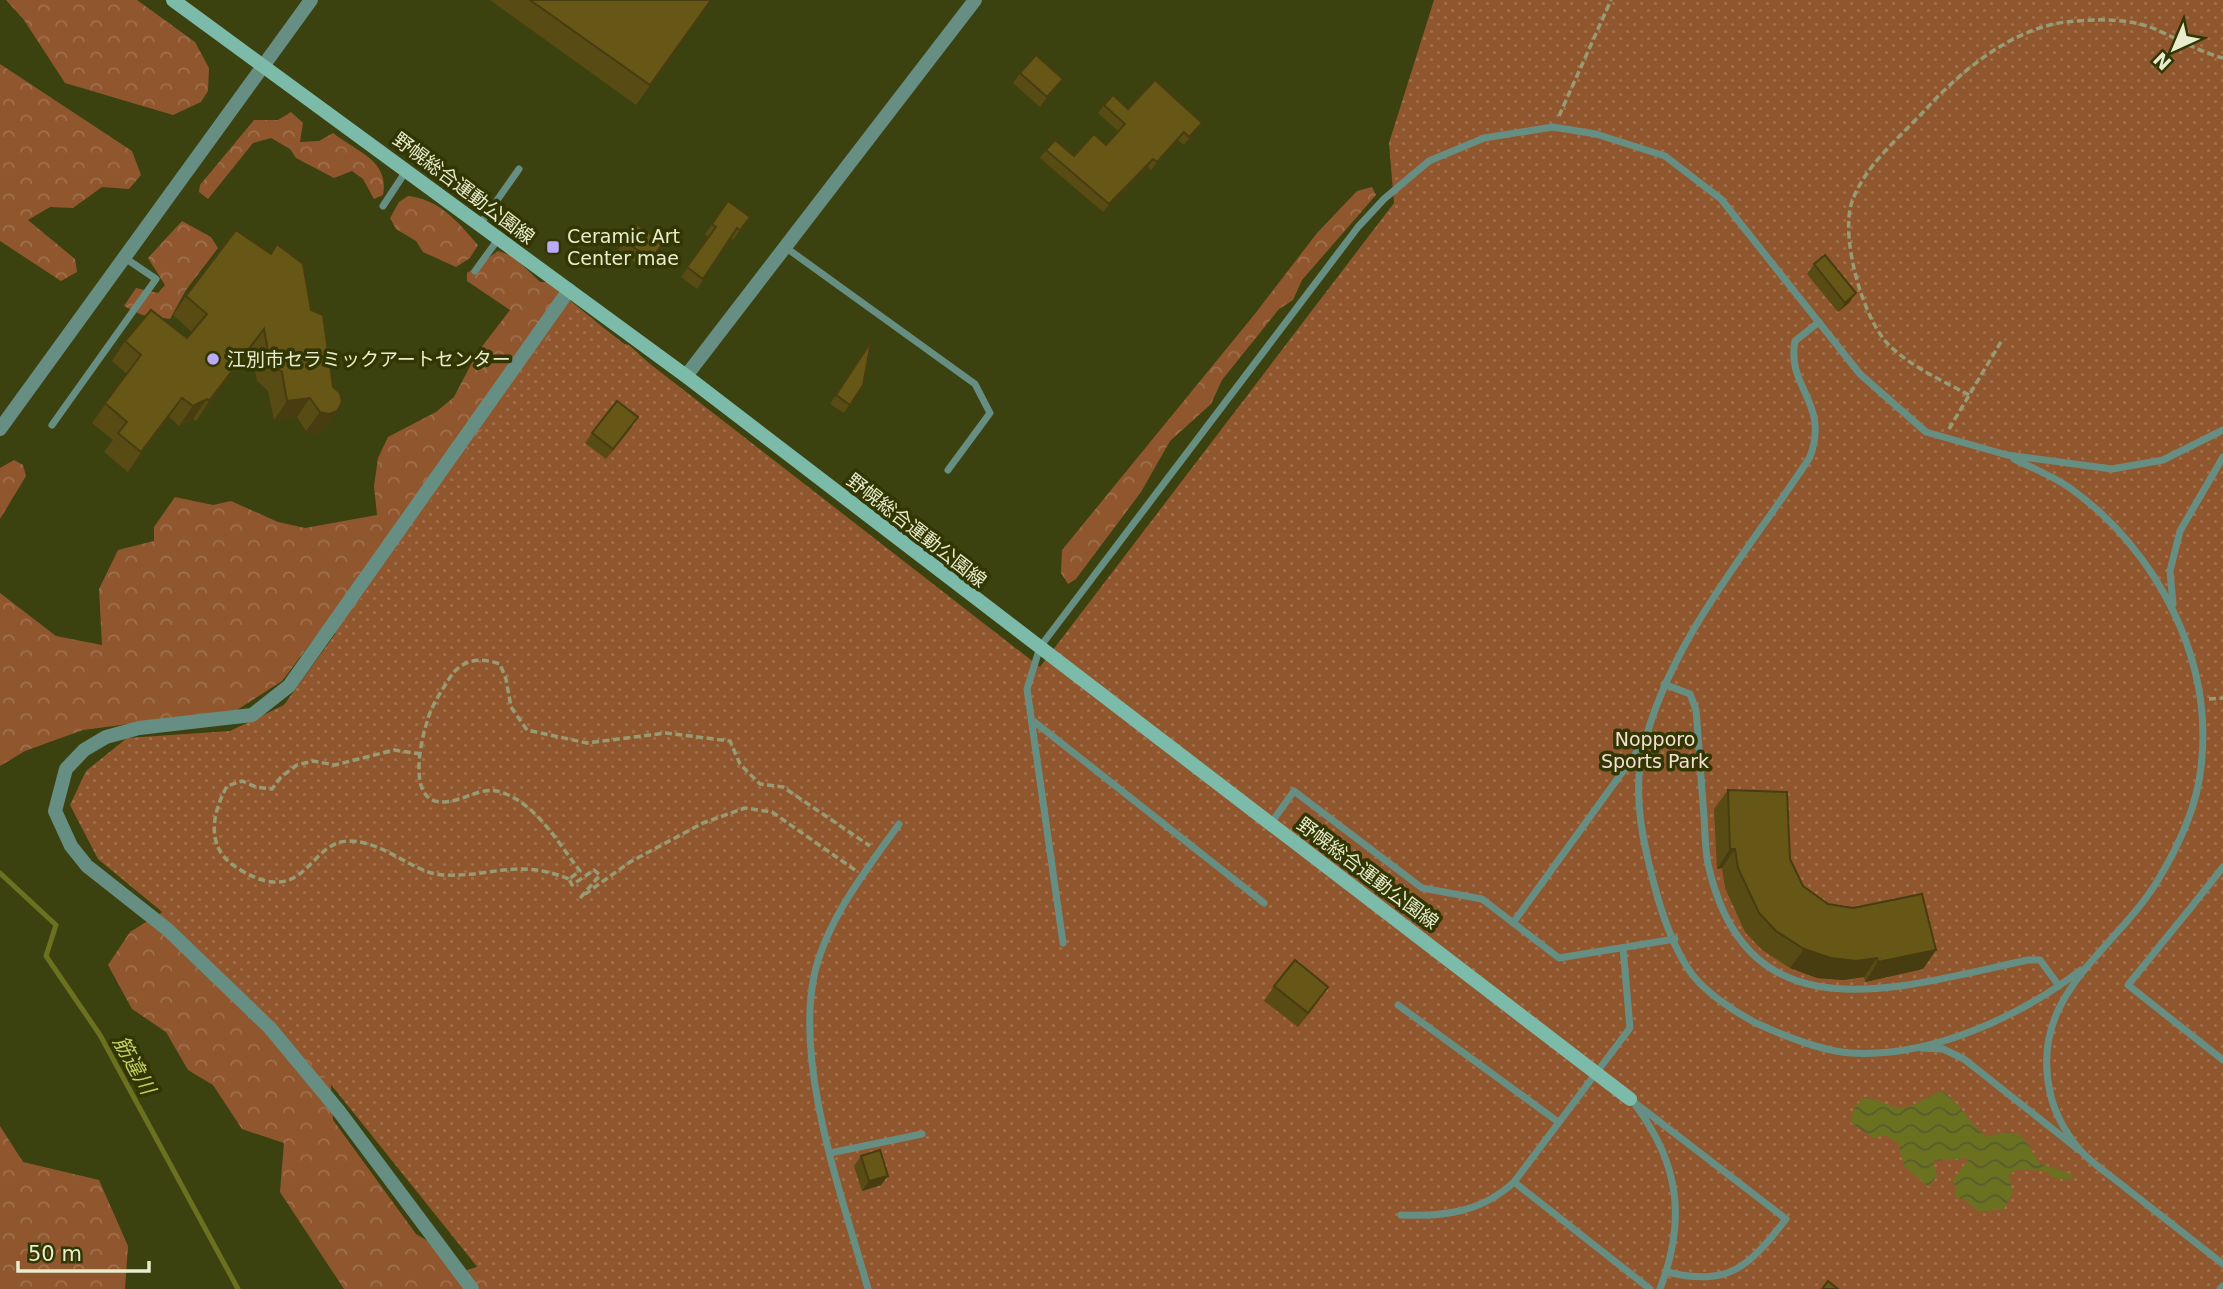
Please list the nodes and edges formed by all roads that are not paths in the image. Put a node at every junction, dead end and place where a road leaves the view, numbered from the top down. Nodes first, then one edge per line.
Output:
1 (173, 0) edge
2 (312, 0) edge
3 (975, 0) edge
4 (264, 65) junction
5 (408, 169) junction
6 (519, 169) dead end
7 (383, 206) dead end
8 (481, 223) junction
9 (499, 237) junction
10 (785, 247) junction
11 (125, 258) junction
12 (475, 271) dead end
13 (569, 290) junction
14 (1819, 322) junction
15 (686, 376) junction
16 (52, 425) dead end
17 (0, 429) edge
18 (2223, 430) edge
19 (2007, 455) junction
20 (2223, 457) edge
21 (948, 470) dead end
22 (2173, 608) junction
23 (1040, 647) junction
24 (1664, 684) junction
25 (1032, 720) junction
26 (1647, 739) junction
27 (899, 824) dead end
28 (1271, 824) junction
29 (2223, 867) edge
30 (1264, 903) dead end
31 (1513, 923) junction
32 (1675, 939) junction
33 (1063, 943) dead end
34 (1623, 948) junction
35 (2081, 970) junction
36 (2059, 986) junction
37 (1398, 1005) dead end
38 (1916, 1048) junction
39 (2223, 1060) edge
40 (1596, 1072) junction
41 (1630, 1099) junction
42 (1557, 1121) junction
43 (922, 1134) dead end
44 (830, 1153) junction
45 (2085, 1155) junction
46 (1514, 1182) junction
47 (1401, 1214) dead end
48 (2223, 1264) edge
49 (1667, 1272) junction
50 (472, 1289) edge
51 (869, 1289) edge
52 (1650, 1289) edge
53 (1660, 1289) edge

1 - 4 main road, 野幌総合運動公園線
2 - 4 street
3 - 10 street
4 - 5 main road, 野幌総合運動公園線
4 - 11 street
5 - 7 lane
5 - 8 main road, 野幌総合運動公園線
6 - 8 lane
8 - 9 main road, 野幌総合運動公園線
9 - 12 lane
9 - 13 main road, 野幌総合運動公園線
10 - 15 street
10 - 21 lane
11 - 16 lane
11 - 17 street
13 - 15 main road, 野幌総合運動公園線
13 - 50 street
14 - 19 lane
14 - 23 lane
14 - 24 lane
15 - 23 main road, 野幌総合運動公園線
18 - 19 lane
19 - 22 lane
20 - 22 lane
22 - 35 lane
23 - 25 lane
23 - 28 main road, 野幌総合運動公園線
24 - 26 lane
24 - 36 lane
25 - 30 lane
25 - 33 lane
26 - 31 lane
26 - 32 lane
27 - 44 lane
28 - 31 lane
28 - 40 main road, 野幌総合運動公園線
29 - 39 lane
31 - 34 lane
32 - 34 lane
32 - 38 lane
34 - 40 lane
35 - 36 lane
35 - 45 lane
36 - 38 lane
37 - 42 lane
38 - 45 lane
40 - 41 main road, 野幌総合運動公園線
40 - 42 lane
41 - 49 lane
41 - 49 lane
42 - 46 lane
43 - 44 lane
44 - 51 lane
45 - 48 lane
46 - 47 lane
46 - 52 lane
49 - 53 lane

